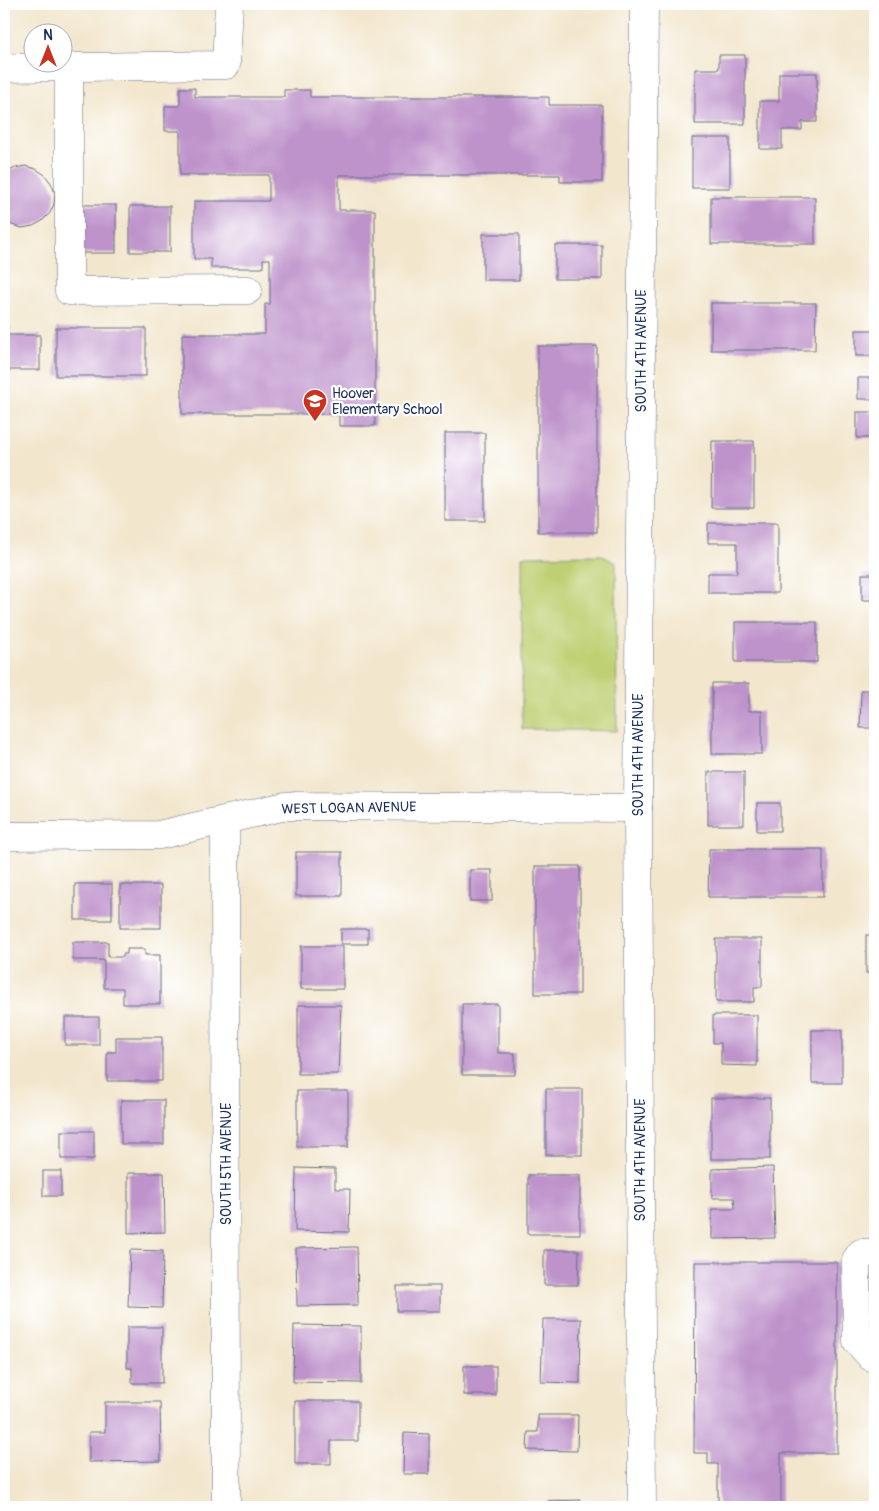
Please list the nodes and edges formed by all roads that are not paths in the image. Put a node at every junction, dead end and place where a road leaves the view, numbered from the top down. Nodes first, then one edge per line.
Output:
1 (229, 4) edge
2 (644, 4) edge
3 (72, 67) edge
4 (4, 68) edge
5 (22, 68) edge
6 (69, 72) edge
7 (248, 290) dead end
8 (638, 808) junction
9 (226, 822) junction
10 (4, 836) edge
11 (875, 1253) edge
12 (871, 1357) dead end
13 (226, 1507) edge
14 (642, 1507) edge

1 - 3 street
2 - 8 street, SOUTH 4TH AVENUE
4 - 5 street
6 - 7 street
8 - 9 street, WEST LOGAN AVENUE
8 - 14 street, SOUTH 4TH AVENUE
9 - 10 street, WEST LOGAN AVENUE
9 - 13 street, SOUTH 5TH AVENUE
11 - 12 street

